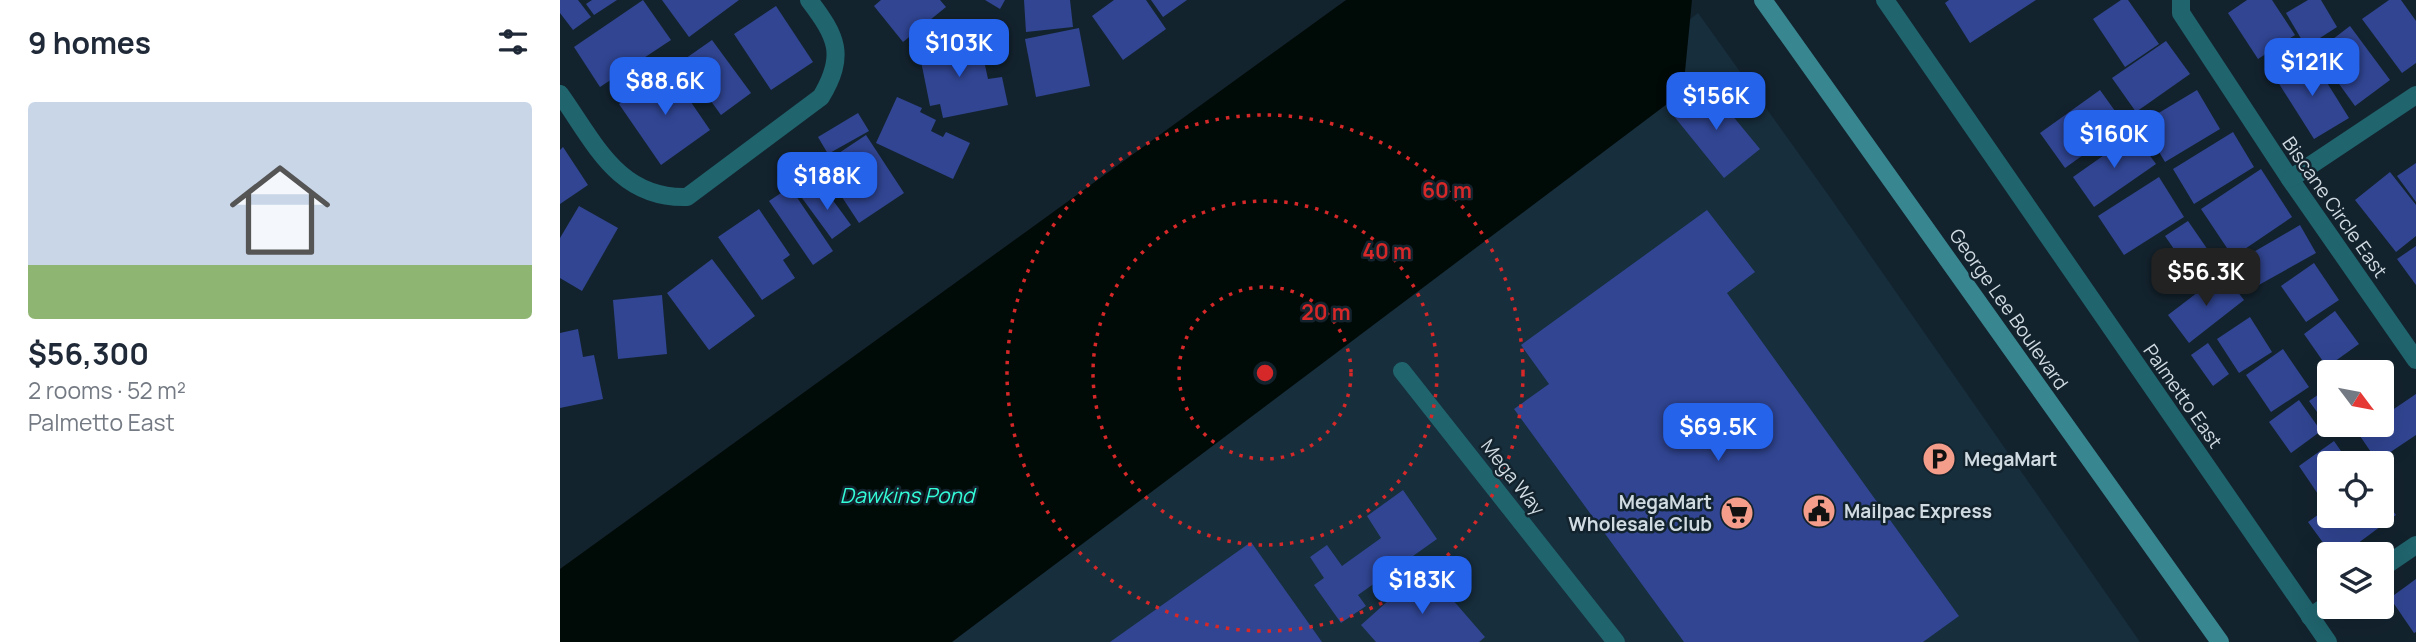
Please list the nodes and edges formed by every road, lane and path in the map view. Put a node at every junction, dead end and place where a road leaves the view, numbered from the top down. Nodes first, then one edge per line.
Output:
1 (809, 0) edge
2 (1763, 0) edge
3 (1885, 0) edge
4 (2180, 2) edge
5 (560, 94) edge
6 (2416, 95) edge
7 (2290, 179) junction
8 (2416, 360) edge
9 (1402, 371) dead end
10 (2416, 545) edge
11 (2394, 560) edge
12 (2317, 612) edge
13 (2310, 617) junction
14 (1616, 642) edge
15 (2220, 642) edge
16 (2328, 642) edge

1 - 5 street
2 - 15 main road, George Lee Boulevard
3 - 13 street, Palmetto East
4 - 7 street, Biscane Circle East
6 - 7 street
7 - 8 street, Biscane Circle East
9 - 14 street, Mega Way
10 - 11 street
12 - 13 street
13 - 16 street, Palmetto East

